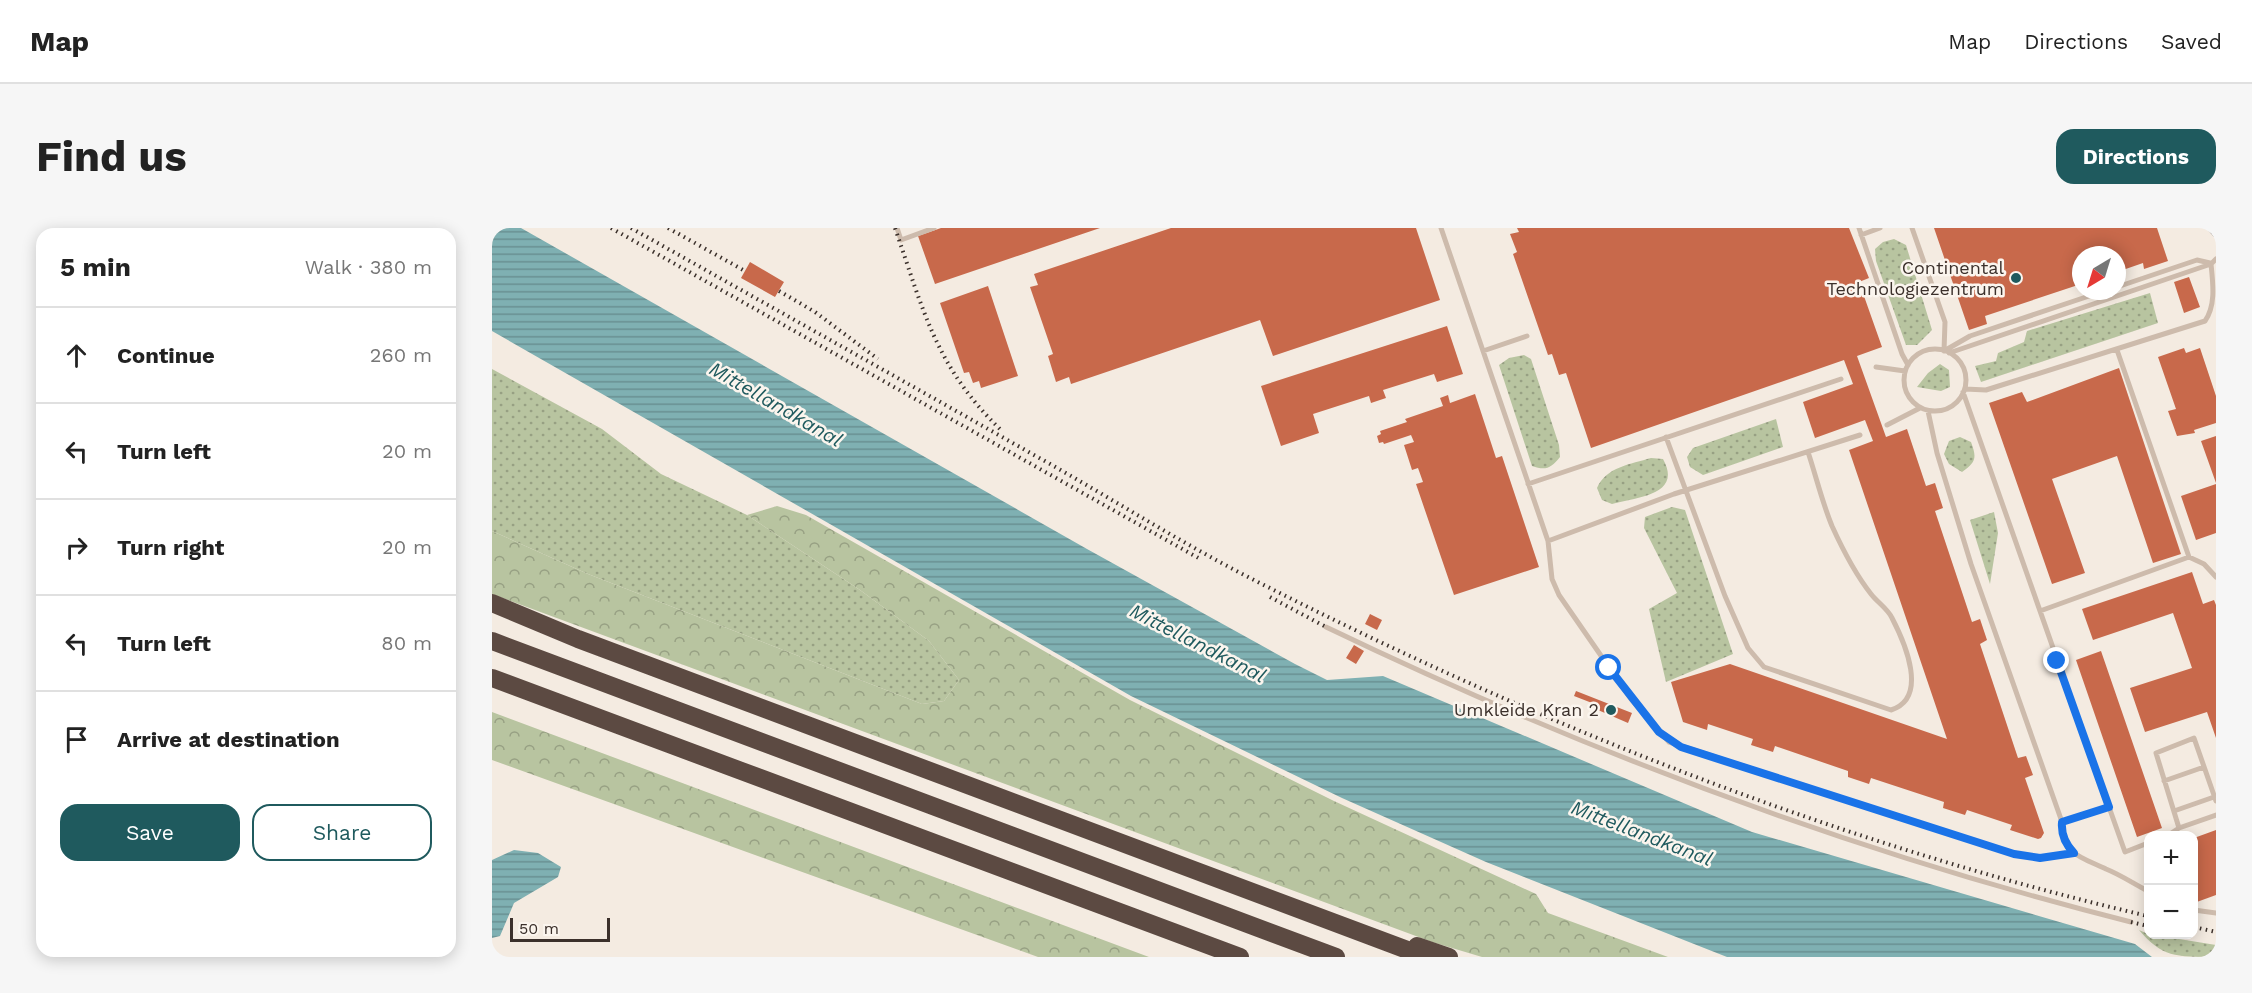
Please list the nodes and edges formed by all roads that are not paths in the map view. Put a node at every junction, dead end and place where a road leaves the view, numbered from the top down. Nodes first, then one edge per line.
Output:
1 (897, 228) edge
2 (934, 228) edge
3 (1441, 228) edge
4 (1880, 228) edge
5 (1912, 228) edge
6 (1860, 231) edge
7 (2216, 259) edge
8 (2211, 264) junction
9 (2126, 283) edge
10 (2077, 300) edge
11 (1527, 336) dead end
12 (2117, 350) junction
13 (1483, 351) junction
14 (1946, 352) junction
15 (1908, 364) junction
16 (1876, 368) dead end
17 (1905, 371) junction
18 (1841, 379) dead end
19 (1964, 390) junction
20 (1920, 408) junction
21 (1928, 411) junction
22 (1887, 425) dead end
23 (1860, 435) dead end
24 (1666, 437) junction
25 (1808, 452) junction
26 (1528, 484) junction
27 (1685, 491) junction
28 (1548, 542) junction
29 (2189, 557) junction
30 (2216, 577) edge
31 (492, 603) edge
32 (492, 611) edge
33 (2040, 611) junction
34 (1326, 627) dead end
35 (578, 639) junction
36 (492, 641) edge
37 (492, 678) edge
38 (2204, 767) junction
39 (2164, 781) junction
40 (2215, 799) edge
41 (2109, 807) junction
42 (2174, 811) junction
43 (2216, 815) edge
44 (2062, 822) junction
45 (2179, 828) junction
46 (2174, 831) edge
47 (2144, 845) edge
48 (2074, 853) junction
49 (2144, 889) edge
50 (1272, 897) junction
51 (2198, 911) edge
52 (2216, 913) edge
53 (2132, 922) dead end
54 (1240, 957) edge
55 (1336, 957) edge
56 (1426, 957) edge
57 (1449, 957) edge

1 - 2 lane
3 - 13 lane
4 - 6 lane
5 - 14 lane
6 - 15 lane
7 - 8 lane
8 - 9 lane
8 - 12 lane
8 - 14 lane
10 - 14 lane
11 - 13 lane
12 - 19 lane
12 - 29 lane
13 - 26 lane
14 - 15 lane
14 - 19 lane
15 - 17 lane
16 - 17 lane
17 - 20 lane
18 - 24 lane
19 - 21 lane
19 - 33 lane
20 - 21 lane
20 - 22 lane
21 - 44 lane
23 - 25 lane
24 - 26 lane
24 - 27 lane
25 - 27 lane
25 - 27 lane
26 - 28 lane
27 - 28 lane
28 - 48 lane
29 - 30 lane
29 - 33 lane
31 - 35 highway
32 - 35 highway
33 - 41 lane
34 - 53 lane
35 - 50 highway
36 - 55 highway
37 - 54 highway
38 - 39 lane
38 - 39 lane
38 - 40 lane
39 - 42 lane
40 - 42 lane
41 - 44 lane
41 - 47 lane
42 - 45 lane
43 - 45 lane
44 - 48 lane
45 - 46 lane
48 - 49 lane
50 - 56 highway
50 - 57 highway
51 - 52 lane

